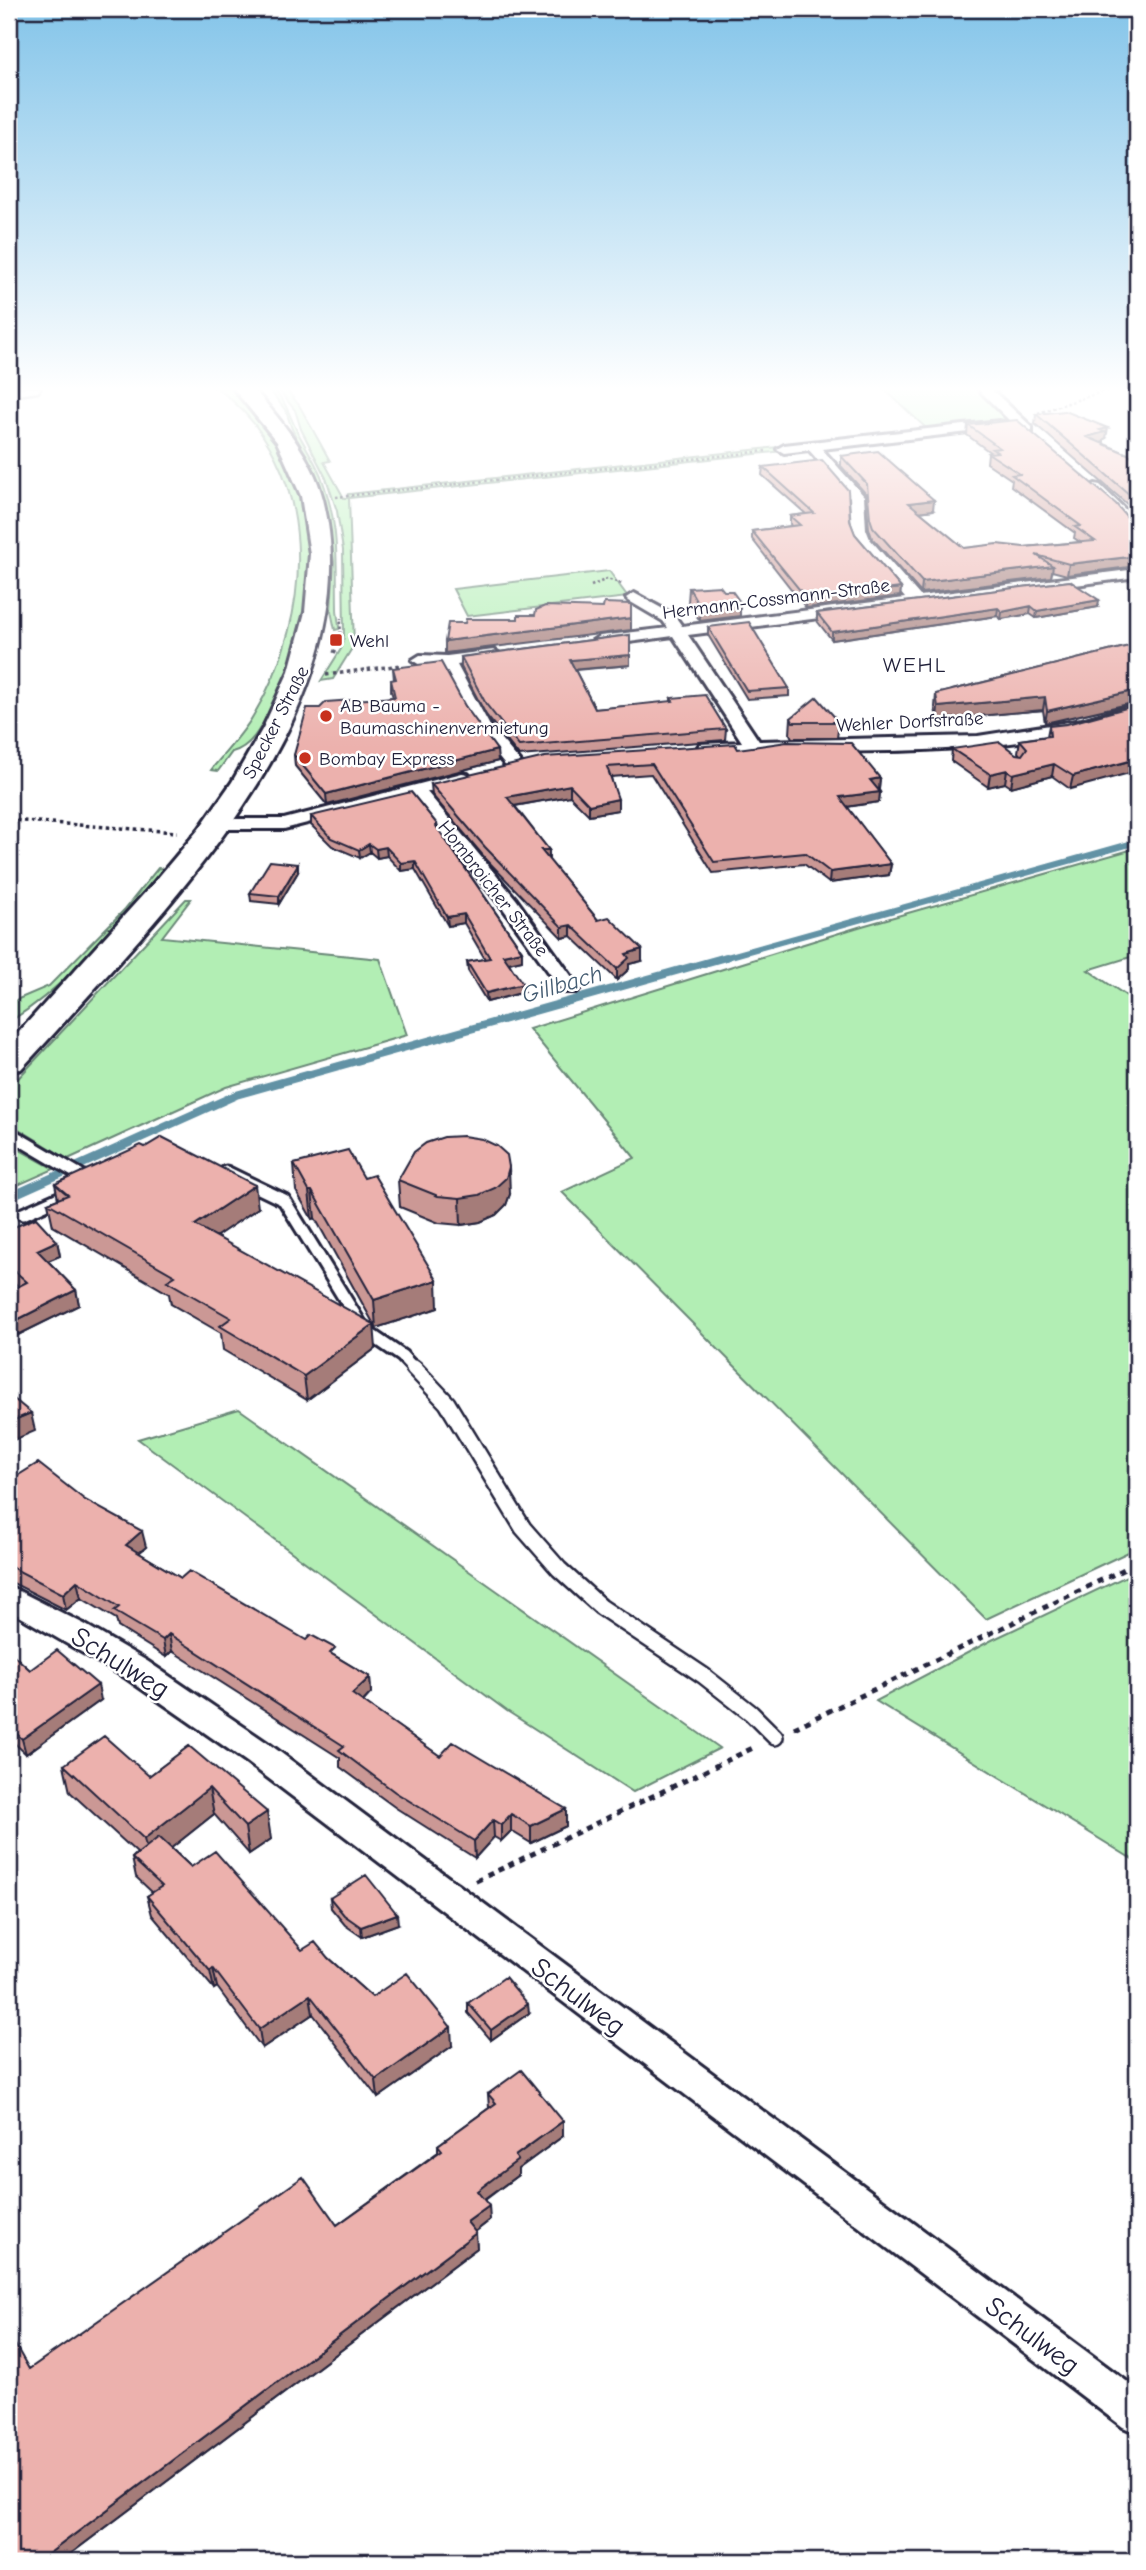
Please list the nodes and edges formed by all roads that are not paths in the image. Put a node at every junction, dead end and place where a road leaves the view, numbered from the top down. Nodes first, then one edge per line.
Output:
1 (316, 508) edge
2 (858, 508) edge
3 (1119, 508) edge
4 (1137, 529) edge
5 (1137, 573) edge
6 (634, 598) road end
7 (915, 600) junction
8 (679, 630) junction
9 (583, 643) edge
10 (514, 652) edge
11 (420, 660) road end
12 (447, 661) junction
13 (1137, 709) edge
14 (753, 745) junction
15 (688, 749) edge
16 (535, 762) edge
17 (514, 765) junction
18 (416, 790) junction
19 (213, 830) junction
20 (111, 949) junction
21 (570, 988) dead end
22 (9, 1030) edge
23 (9, 1062) edge
24 (9, 1133) edge
25 (55, 1158) joint
26 (217, 1169) edge
27 (95, 1180) joint
28 (23, 1214) dead end
29 (9, 1597) edge
30 (775, 1737) road end
31 (1137, 2413) edge

1 - 19 main road, Specker Straße
2 - 7 street
3 - 4 street
5 - 7 street, Hermann-Cossmann-Straße
6 - 8 street
7 - 8 street, Hermann-Cossmann-Straße
8 - 9 street, Hermann-Cossmann-Straße
8 - 14 street
10 - 12 street
11 - 12 street
12 - 17 street
13 - 14 street, Wehler Dorfstraße
14 - 15 street, Wehler Dorfstraße
16 - 17 street
17 - 18 street
18 - 19 street
18 - 21 street, Hombroicher Straße
19 - 20 main road, Specker Straße
20 - 22 main road, Specker Straße
20 - 23 main road, Specker Straße
24 - 25 lane
25 - 27 lane
26 - 30 lane
27 - 28 lane
29 - 31 street, Schulweg

